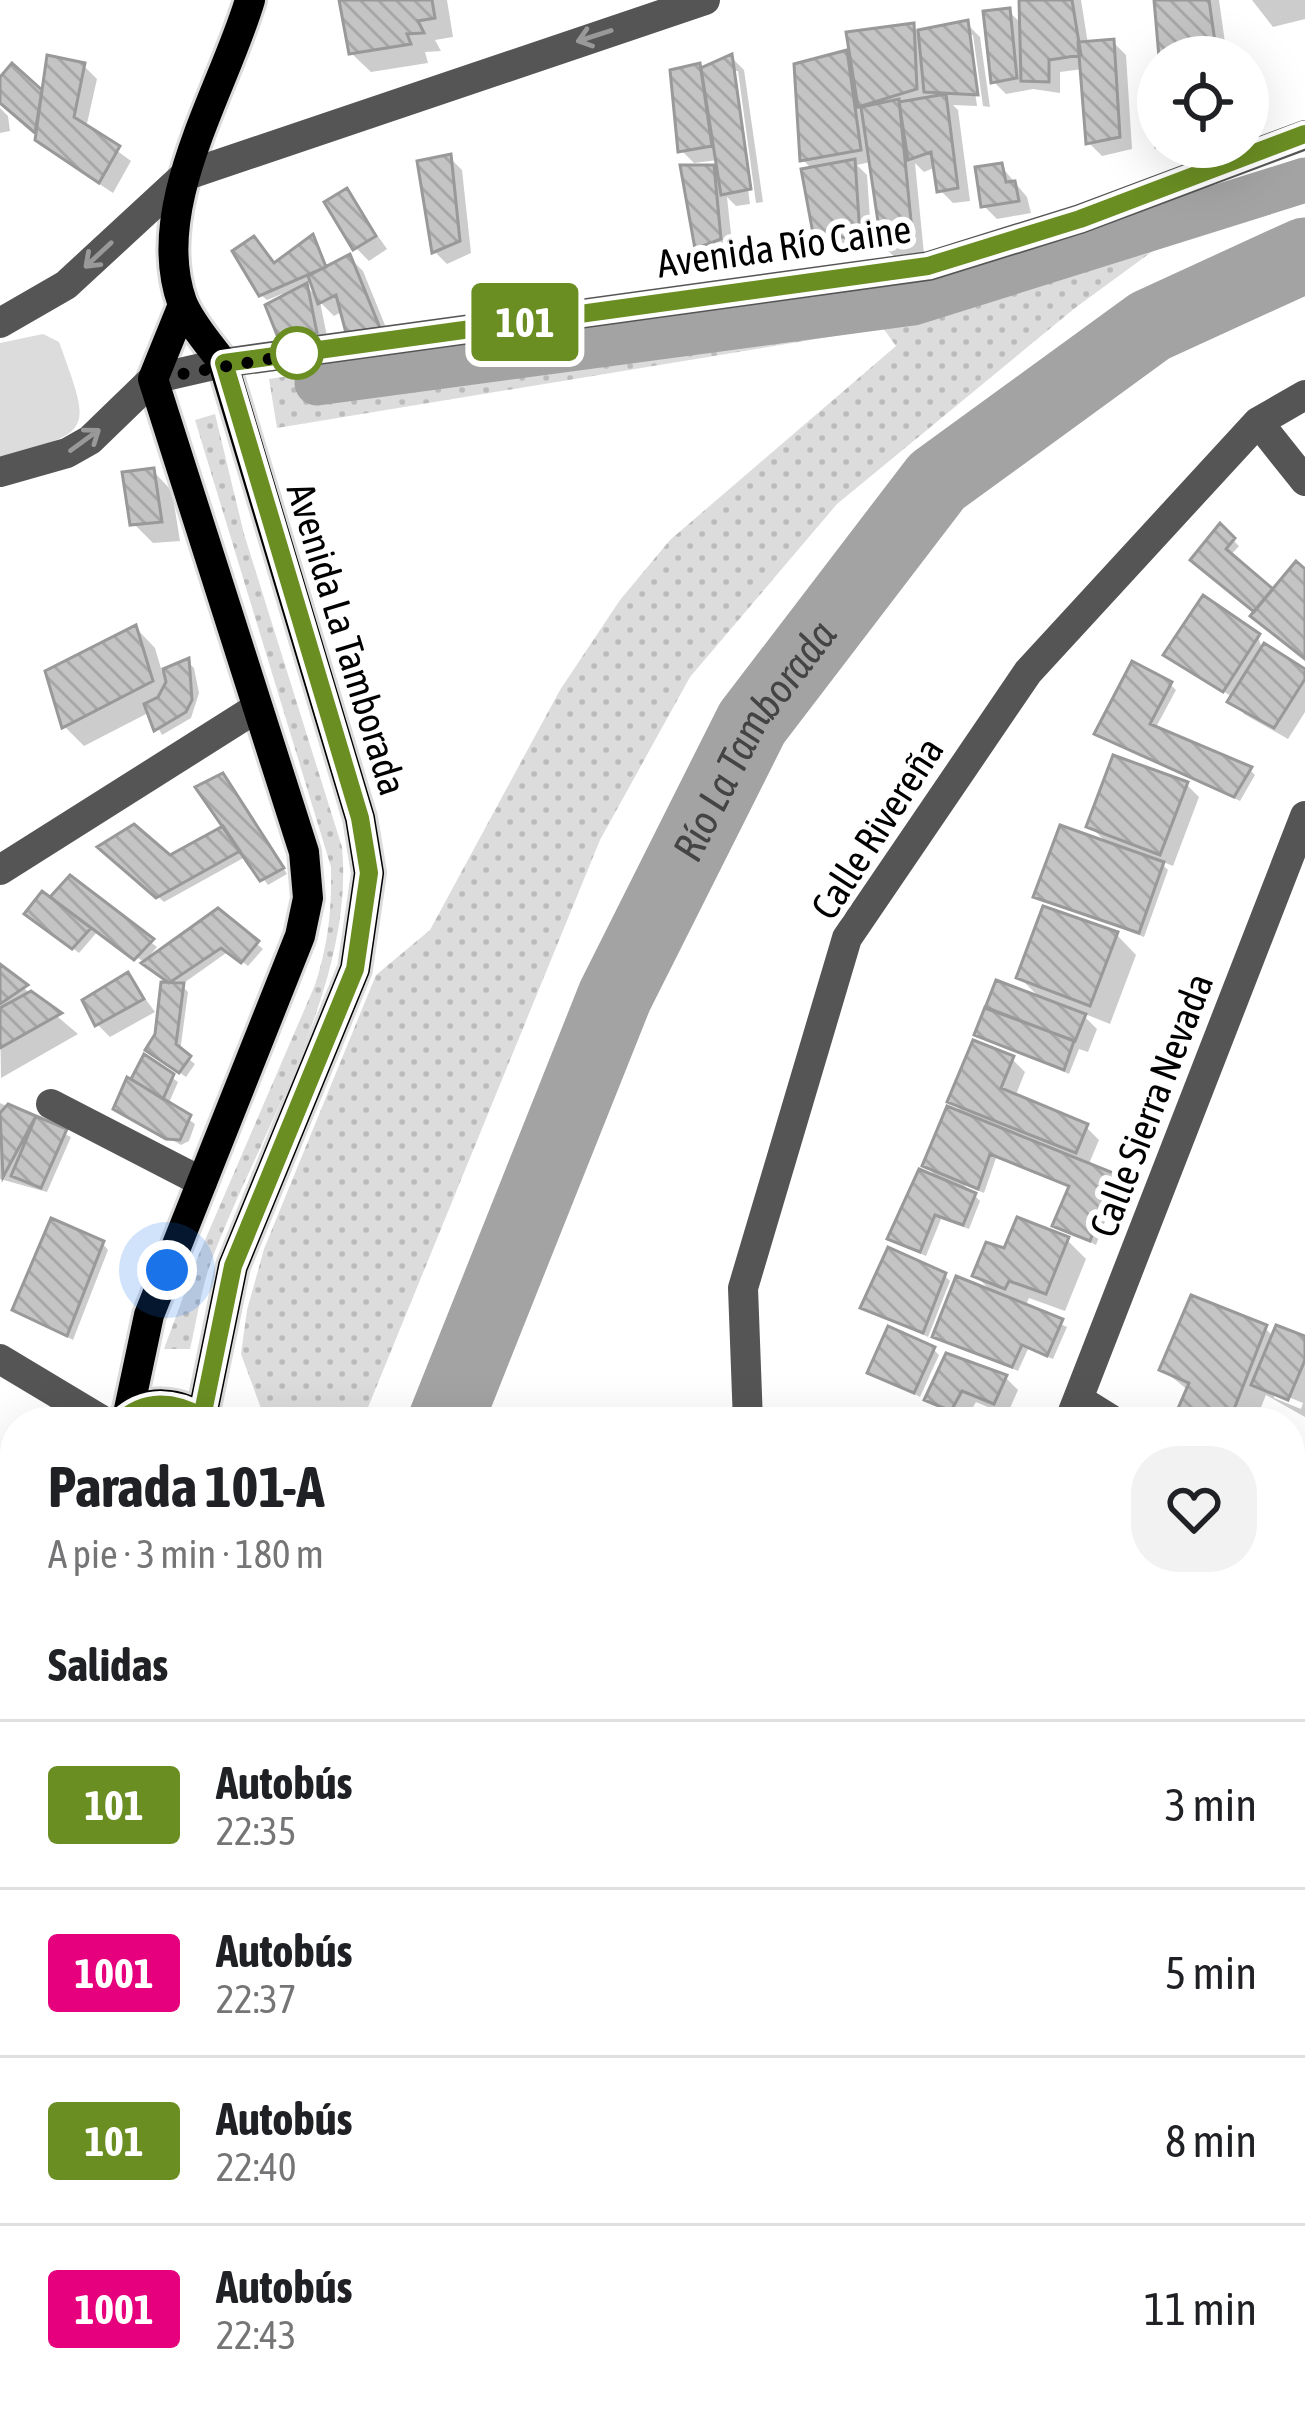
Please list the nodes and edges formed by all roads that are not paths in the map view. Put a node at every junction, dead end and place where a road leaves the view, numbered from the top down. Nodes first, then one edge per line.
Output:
1 (250, 0) edge
2 (705, 0) edge
3 (1305, 134) edge
4 (184, 176) junction
5 (183, 305) junction
6 (0, 323) edge
7 (224, 363) junction
8 (153, 379) junction
9 (1305, 395) edge
10 (1258, 422) junction
11 (0, 472) edge
12 (1305, 481) edge
13 (255, 709) junction
14 (1305, 815) edge
15 (0, 870) edge
16 (51, 1104) dead end
17 (202, 1182) junction
18 (0, 1359) edge
19 (94, 1407) edge
20 (122, 1407) edge
21 (206, 1407) edge
22 (747, 1407) edge
23 (1075, 1407) edge

1 - 4 main road, Avenida La Tamborada
2 -> 4 street
3 - 7 street, Avenida Río Caine
4 - 5 main road, Avenida La Tamborada
4 -> 6 street
5 - 7 main road, Avenida La Tamborada
5 - 8 main road
7 - 8 street, Avenida Río Caine
7 - 21 main road, Avenida La Tamborada
11 -> 8 street
8 - 13 main road
9 - 10 street, Calle Rivereña
10 - 12 street
10 - 22 street, Calle Rivereña
13 - 15 street
13 - 17 main road
14 - 23 street, Calle Sierra Nevada
16 - 17 street
17 - 20 main road
18 - 19 street

